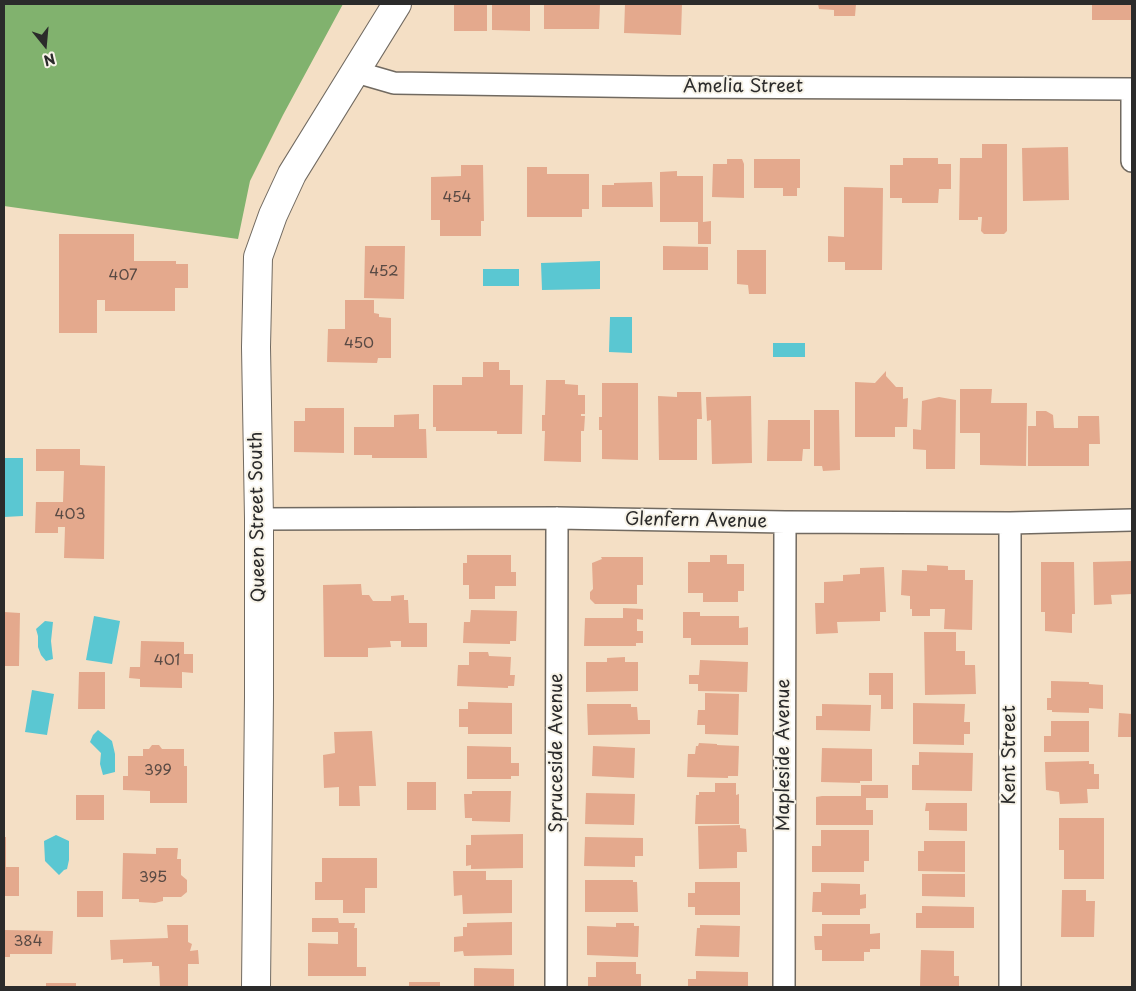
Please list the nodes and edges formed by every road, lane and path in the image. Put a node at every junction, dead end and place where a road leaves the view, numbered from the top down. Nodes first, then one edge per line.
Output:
1 (397, 4) edge
2 (356, 72) junction
3 (1132, 89) edge
4 (1132, 161) edge
5 (557, 518) junction
6 (260, 519) junction
7 (1132, 520) edge
8 (785, 522) junction
9 (1010, 523) junction
10 (256, 987) edge
11 (556, 987) edge
12 (784, 987) edge
13 (1010, 987) edge

1 - 2 main road, Queen Street South
2 - 3 street, Amelia Street
2 - 6 main road, Queen Street South
3 - 4 street
5 - 6 street, Glenfern Avenue
5 - 8 street, Glenfern Avenue
5 - 11 street, Spruceside Avenue
6 - 10 main road, Queen Street South
7 - 9 street, Glenfern Avenue
8 - 9 street, Glenfern Avenue
8 - 12 street, Mapleside Avenue
9 - 13 street, Kent Street

